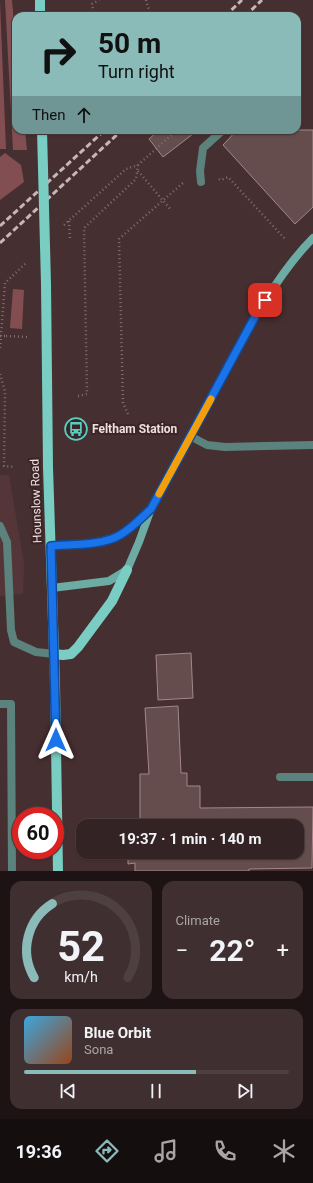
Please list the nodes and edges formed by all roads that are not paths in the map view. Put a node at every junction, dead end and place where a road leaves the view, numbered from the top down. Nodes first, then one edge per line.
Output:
1 (40, 0) edge
2 (40, 12) edge
3 (42, 134) edge
4 (219, 134) edge
5 (201, 182) dead end
6 (313, 238) edge
7 (190, 436) junction
8 (313, 445) edge
9 (151, 509) junction
10 (0, 526) edge
11 (51, 546) junction
12 (127, 570) junction
13 (52, 588) junction
14 (54, 654) junction
15 (0, 704) edge
16 (280, 777) dead end
17 (313, 777) edge
18 (12, 871) edge
19 (58, 871) edge

1 - 2 main road
3 - 11 main road, Hounslow Road, bridge
4 - 5 street
6 - 7 main road
7 - 8 street
7 - 9 main road
9 - 11 main road
9 - 12 main road
10 - 14 street
11 - 13 main road, Hounslow Road
12 - 13 main road
12 - 14 main road
13 - 14 main road, Hounslow Road
14 - 19 main road, Hounslow Road
15 - 18 street
16 - 17 street

